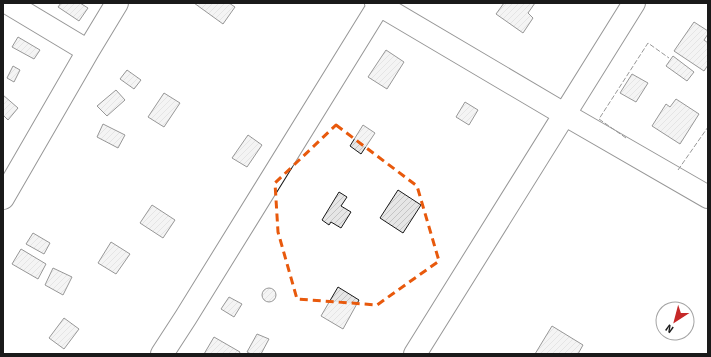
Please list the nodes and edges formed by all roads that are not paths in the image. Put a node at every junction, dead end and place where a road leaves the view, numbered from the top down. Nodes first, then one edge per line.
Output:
1 (8, 3) edge
2 (117, 3) edge
3 (634, 3) edge
4 (378, 4) edge
5 (88, 51) junction
6 (564, 114) junction
7 (708, 197) edge
8 (3, 198) edge
9 (162, 354) edge
10 (415, 354) edge

1 - 5 street
2 - 5 street
3 - 6 street
4 - 6 street
4 - 9 street
5 - 8 street
6 - 7 street
6 - 10 street

